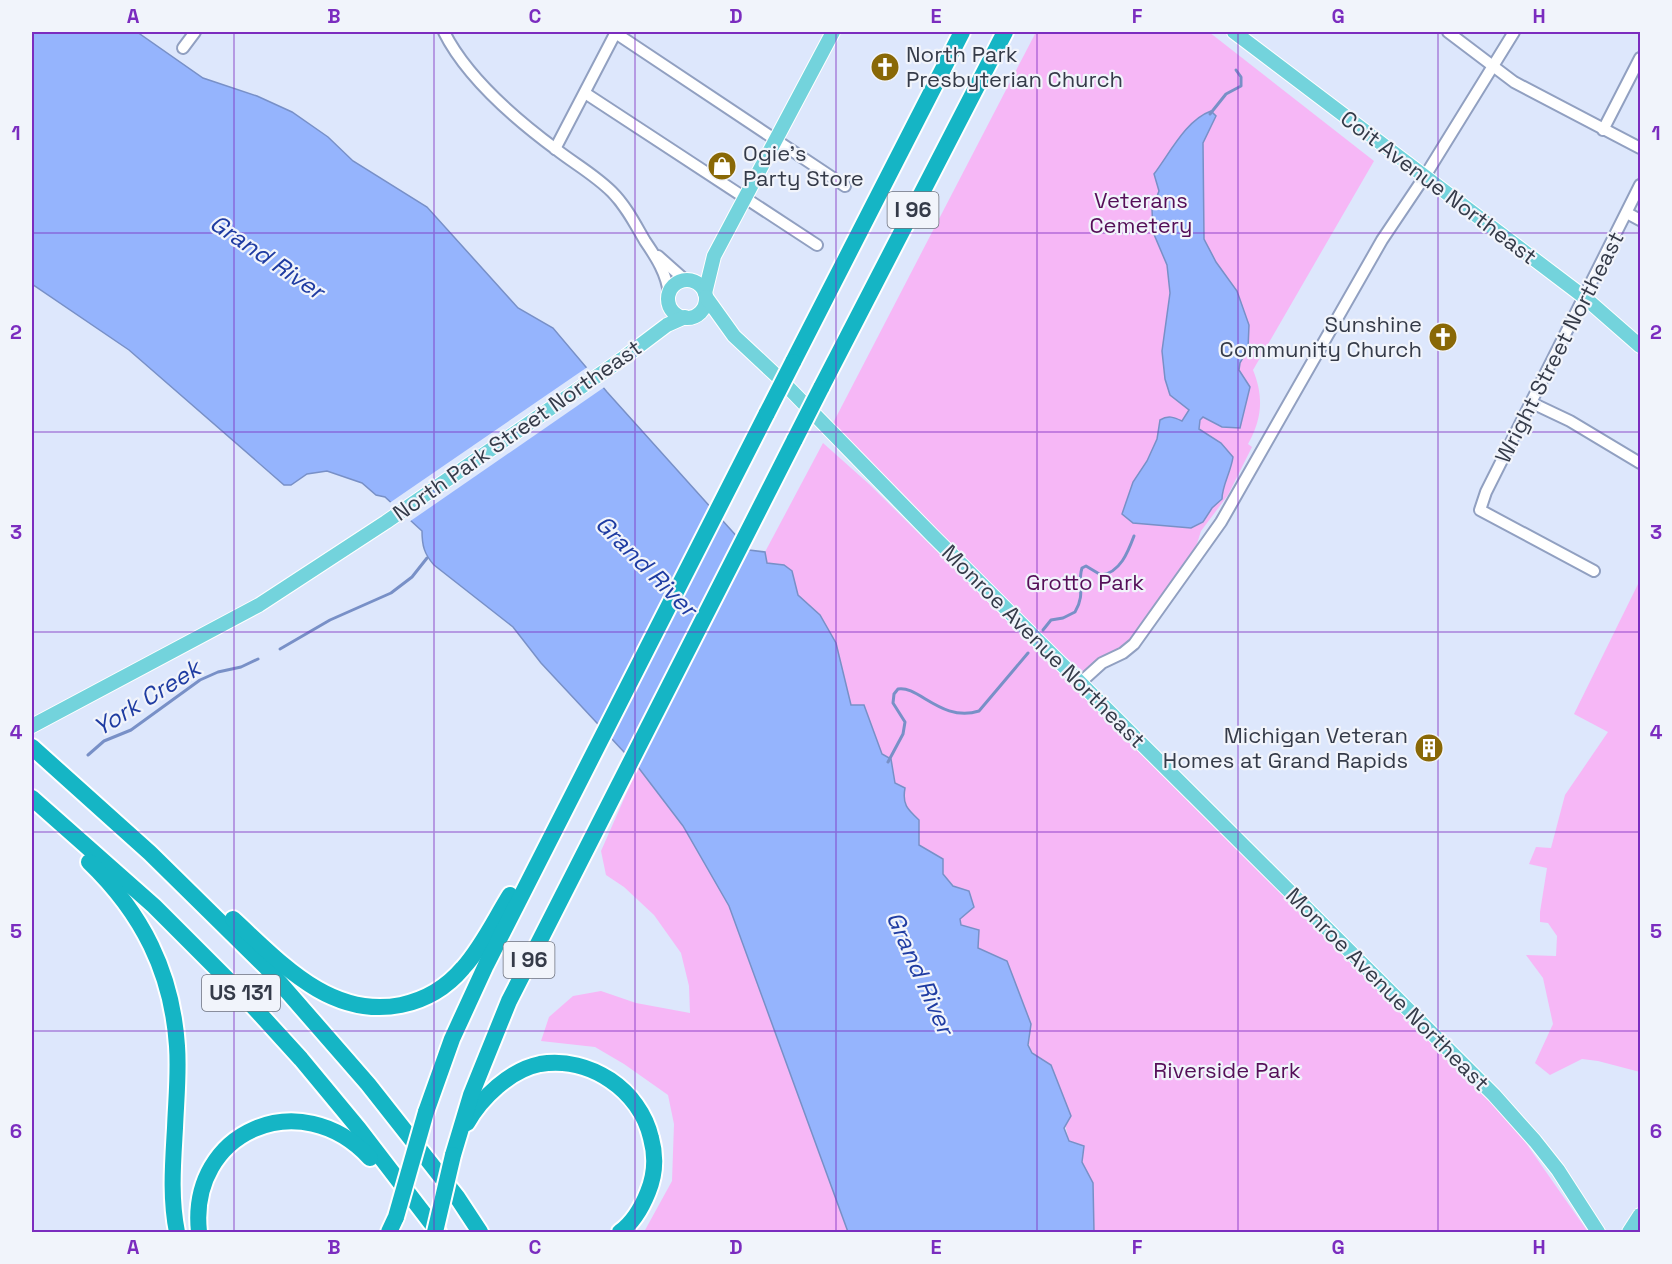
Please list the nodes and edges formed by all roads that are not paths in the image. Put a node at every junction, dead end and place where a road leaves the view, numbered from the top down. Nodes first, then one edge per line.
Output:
1 (195, 32) edge
2 (444, 32) edge
3 (615, 32) edge
4 (833, 32) edge
5 (962, 32) edge
6 (1005, 32) edge
7 (1234, 32) edge
8 (1448, 32) edge
9 (1514, 32) edge
10 (183, 48) dead end
11 (1641, 58) edge
12 (1494, 65) junction
13 (585, 93) junction
14 (1603, 130) junction
15 (775, 139) junction
16 (1641, 148) edge
17 (555, 149) junction
18 (1425, 176) junction
19 (1641, 185) edge
20 (845, 186) dead end
21 (746, 198) junction
22 (1627, 213) junction
23 (1641, 220) edge
24 (817, 245) dead end
25 (652, 251) junction
26 (714, 256) junction
27 (687, 279) junction
28 (705, 295) junction
29 (1584, 297) junction
30 (669, 298) junction
31 (689, 317) junction
32 (734, 336) junction
33 (648, 339) junction
34 (1641, 346) edge
35 (1532, 403) junction
36 (1641, 463) edge
37 (1594, 571) dead end
38 (1081, 682) junction
39 (32, 726) edge
40 (35, 750) edge
41 (32, 798) edge
42 (32, 804) edge
43 (563, 814) junction
44 (150, 853) junction
45 (455, 1149) junction
46 (1573, 1195) junction
47 (457, 1197) junction
48 (425, 1214) junction
49 (1641, 1215) edge
50 (393, 1227) edge
51 (177, 1233) edge
52 (200, 1233) edge
53 (436, 1233) edge
54 (480, 1233) edge
55 (494, 1233) edge
56 (620, 1233) edge
57 (1586, 1233) edge
58 (1598, 1233) edge
59 (1629, 1233) edge

1 - 10 street
2 - 17 street
3 - 13 street
3 - 15 street
4 - 15 main road
5 - 43 highway, I 96, bridge
6 - 45 highway, I 96, bridge
7 - 18 main road, Coit Avenue Northeast
8 - 12 street
9 - 12 street
11 - 14 street
12 - 14 street
12 - 18 street
13 - 17 street
13 - 21 street
14 - 16 street
15 - 20 street
15 - 21 main road
17 - 25 street
18 - 29 main road, Coit Avenue Northeast
18 - 38 street
19 - 22 street, Wright Street Northeast
21 - 24 street
21 - 26 main road
22 - 23 street
22 - 29 street, Wright Street Northeast
25 - 27 street
25 - 30 street
26 - 27 main road
26 - 28 main road
27 - 28 main road
27 - 30 main road
28 - 31 main road
28 - 32 main road, Monroe Avenue Northeast
29 - 34 main road, Coit Avenue Northeast
29 - 35 street, Wright Street Northeast
30 - 31 main road
30 - 33 main road, North Park Street Northeast
31 - 32 main road, Monroe Avenue Northeast
31 - 33 main road, North Park Street Northeast
32 - 38 main road, Monroe Avenue Northeast
33 - 39 main road, North Park Street Northeast
35 - 36 street
35 - 37 street, Wright Street Northeast
38 - 46 main road, Monroe Avenue Northeast
40 - 44 highway, US 131
41 - 48 highway, US 131
42 - 51 highway
43 - 44 highway
43 - 50 highway, I 96, bridge
44 - 47 highway, US 131
45 - 53 highway, I 96, bridge
45 - 56 highway
46 - 57 main road, Monroe Avenue Northeast
46 - 58 main road, Monroe Avenue Northeast
47 - 54 highway, US 131
47 - 55 highway
48 - 52 highway
48 - 53 highway, US 131
49 - 59 main road

